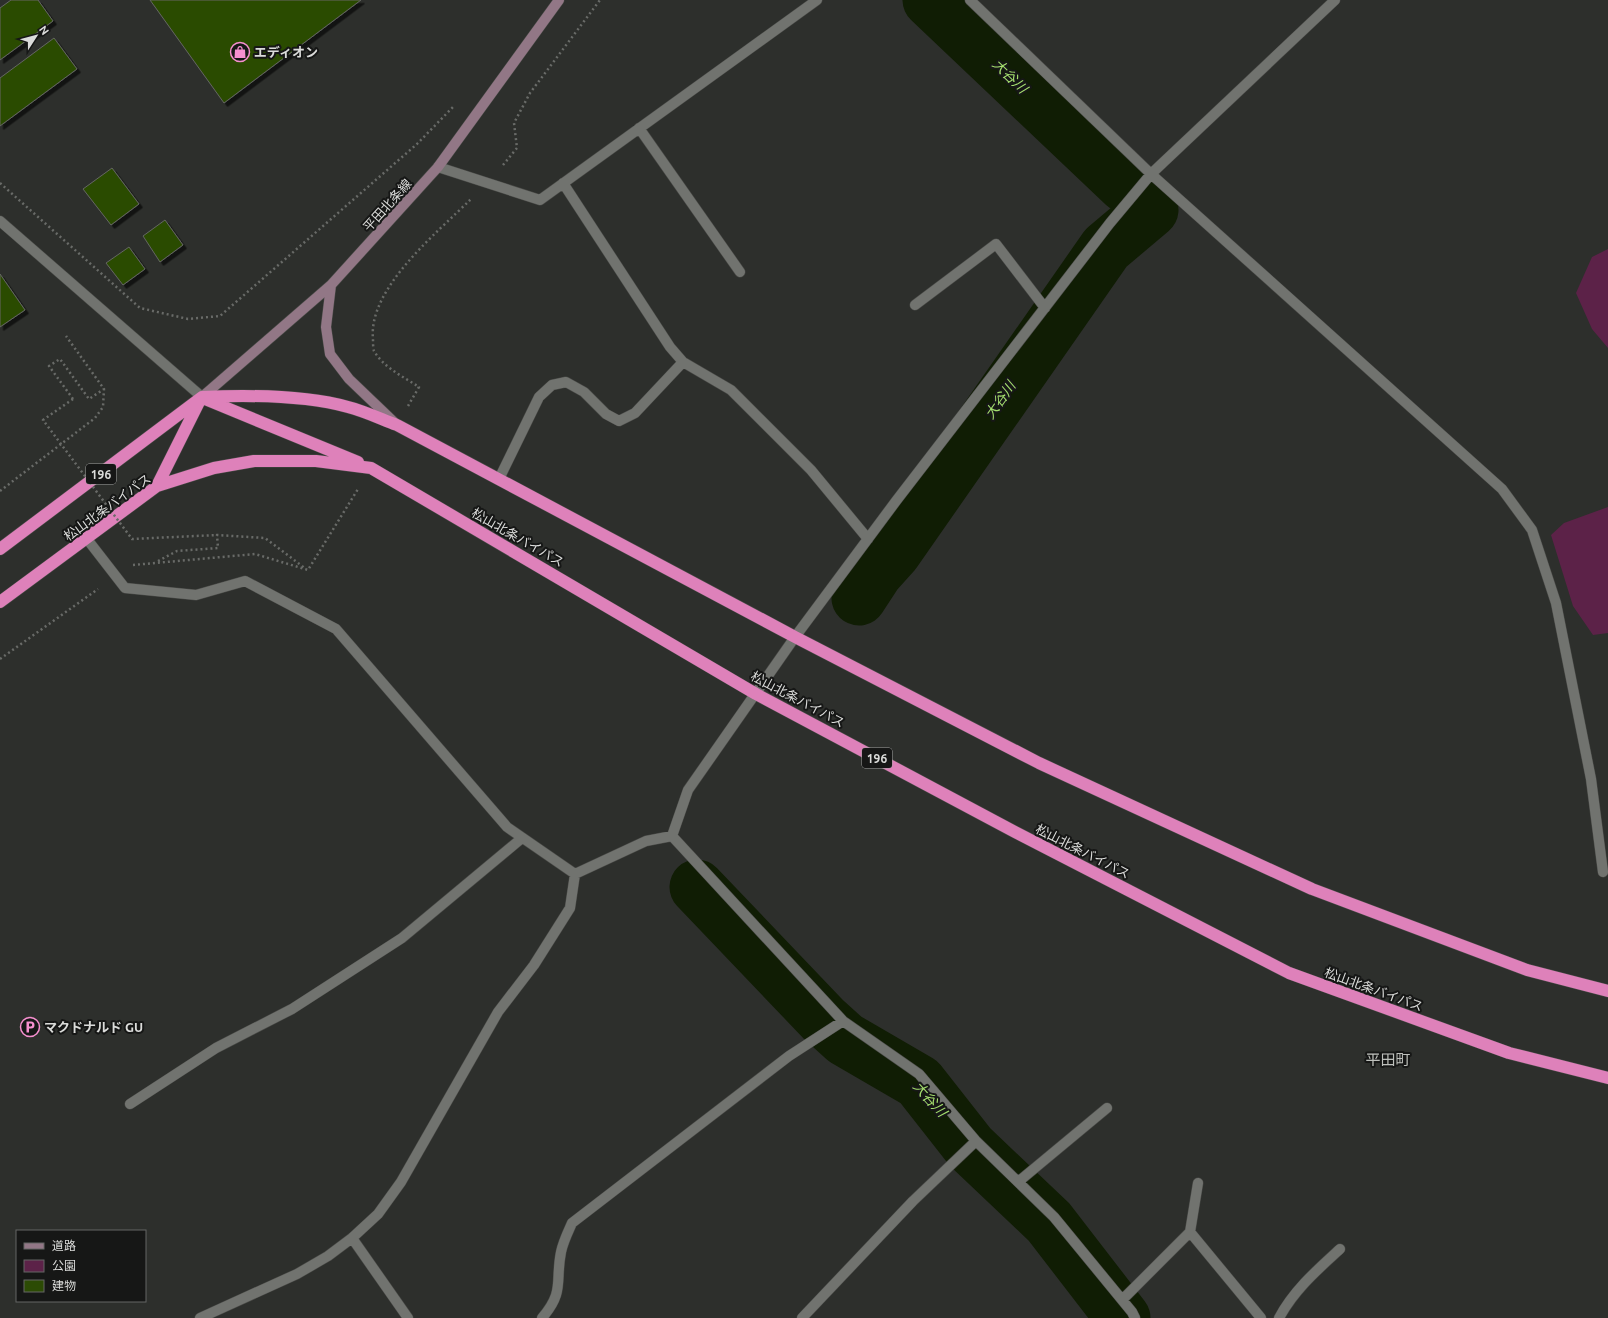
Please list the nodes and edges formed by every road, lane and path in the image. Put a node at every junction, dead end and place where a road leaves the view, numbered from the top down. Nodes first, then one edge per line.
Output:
1 (559, 0) edge
2 (817, 0) edge
3 (970, 0) edge
4 (1336, 0) edge
5 (458, 102) dead end
6 (639, 128) junction
7 (438, 167) junction
8 (1151, 174) junction
9 (0, 183) edge
10 (563, 183) junction
11 (0, 221) edge
12 (740, 272) dead end
13 (331, 285) junction
14 (915, 305) dead end
15 (1045, 308) junction
16 (66, 336) dead end
17 (683, 362) junction
18 (104, 389) junction
19 (202, 397) junction
20 (397, 424) junction
21 (371, 468) junction
22 (500, 479) junction
23 (156, 486) junction
24 (0, 491) edge
25 (217, 535) junction
26 (86, 539) junction
27 (868, 539) junction
28 (0, 549) edge
29 (156, 563) dead end
30 (308, 570) dead end
31 (0, 602) edge
32 (795, 637) junction
33 (756, 694) junction
34 (672, 836) junction
35 (522, 838) junction
36 (1603, 872) dead end
37 (575, 874) junction
38 (1608, 991) edge
39 (843, 1021) junction
40 (1608, 1078) edge
41 (130, 1104) dead end
42 (1107, 1108) dead end
43 (976, 1141) junction
44 (1018, 1182) junction
45 (1198, 1183) dead end
46 (1190, 1232) junction
47 (352, 1238) junction
48 (1340, 1249) dead end
49 (1122, 1300) junction
50 (200, 1318) edge
51 (408, 1318) edge
52 (542, 1318) edge
53 (802, 1318) edge
54 (1135, 1318) edge
55 (1261, 1318) edge
56 (1279, 1318) edge

1 - 7 main road, 平田北条線
2 - 6 street
3 - 8 street
4 - 8 street
5 - 9 path
6 - 10 street
6 - 12 street
7 - 10 street
7 - 13 main road, 平田北条線
8 - 15 street
8 - 36 street
10 - 17 street
11 - 19 street
13 - 19 main road, 平田北条線
13 - 20 main road
14 - 15 street
15 - 27 street
16 - 18 path
17 - 22 street
17 - 27 street
18 - 24 path
18 - 25 path, bridge
19 - 20 highway
19 - 21 highway, 196
19 - 23 highway, 196
19 - 28 highway, 196
20 - 22 highway
21 - 23 highway, 松山北条バイパス / 196
21 - 33 highway, 松山北条バイパス / 196
22 - 32 highway
23 - 26 highway, 松山北条バイパス / 196
25 - 29 path
25 - 30 path
26 - 31 highway, 松山北条バイパス / 196
26 - 35 street
27 - 32 street
32 - 33 street
32 - 38 highway
33 - 34 street
33 - 40 highway, 松山北条バイパス / 196
34 - 37 street
34 - 39 street
35 - 37 street
35 - 41 street
37 - 47 street
39 - 43 street
39 - 52 street
42 - 44 street
43 - 44 street
43 - 53 street
44 - 49 street
45 - 46 street
46 - 49 street
46 - 55 street
47 - 50 street
47 - 51 street
48 - 56 street
49 - 54 street

